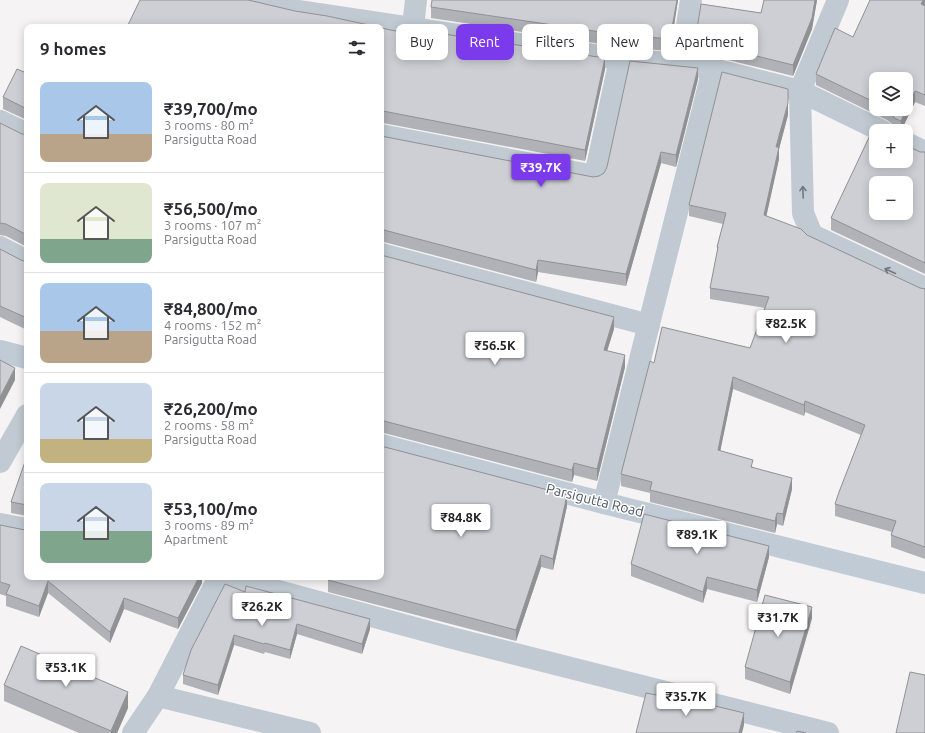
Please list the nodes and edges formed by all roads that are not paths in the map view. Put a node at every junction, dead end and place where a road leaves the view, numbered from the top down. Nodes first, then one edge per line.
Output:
1 (252, 0) edge
2 (416, 0) edge
3 (691, 0) edge
4 (838, 0) edge
5 (295, 19) edge
6 (369, 24) edge
7 (414, 24) edge
8 (384, 25) edge
9 (396, 26) edge
10 (448, 32) edge
11 (597, 55) edge
12 (620, 60) edge
13 (632, 60) edge
14 (681, 64) junction
15 (713, 69) junction
16 (800, 91) junction
17 (0, 121) edge
18 (869, 125) edge
19 (24, 133) edge
20 (384, 136) edge
21 (913, 146) edge
22 (925, 152) edge
23 (0, 247) edge
24 (384, 255) edge
25 (24, 260) edge
26 (925, 288) edge
27 (648, 325) junction
28 (0, 351) edge
29 (24, 357) edge
30 (24, 420) edge
31 (384, 446) edge
32 (0, 462) edge
33 (604, 503) junction
34 (0, 524) edge
35 (24, 528) edge
36 (924, 578) edge
37 (217, 580) edge
38 (238, 580) edge
39 (158, 696) junction
40 (134, 733) edge
41 (310, 733) edge
42 (828, 733) edge

1 - 5 street
2 - 7 street
3 - 14 street
4 - 16 street
5 - 6 street
8 - 9 street
10 - 11 street
12 - 20 street
13 - 14 street
14 - 15 street
15 - 16 street
15 - 27 street
16 - 18 street
26 -> 16 street
17 - 19 street
21 - 22 street
23 - 25 street
24 - 27 street
27 - 33 street
28 - 29 street
30 - 32 street
31 - 33 street, Parsigutta Road
33 - 36 street, Parsigutta Road
34 - 35 street
37 - 39 street
38 - 42 street
39 - 40 street
39 - 41 street

